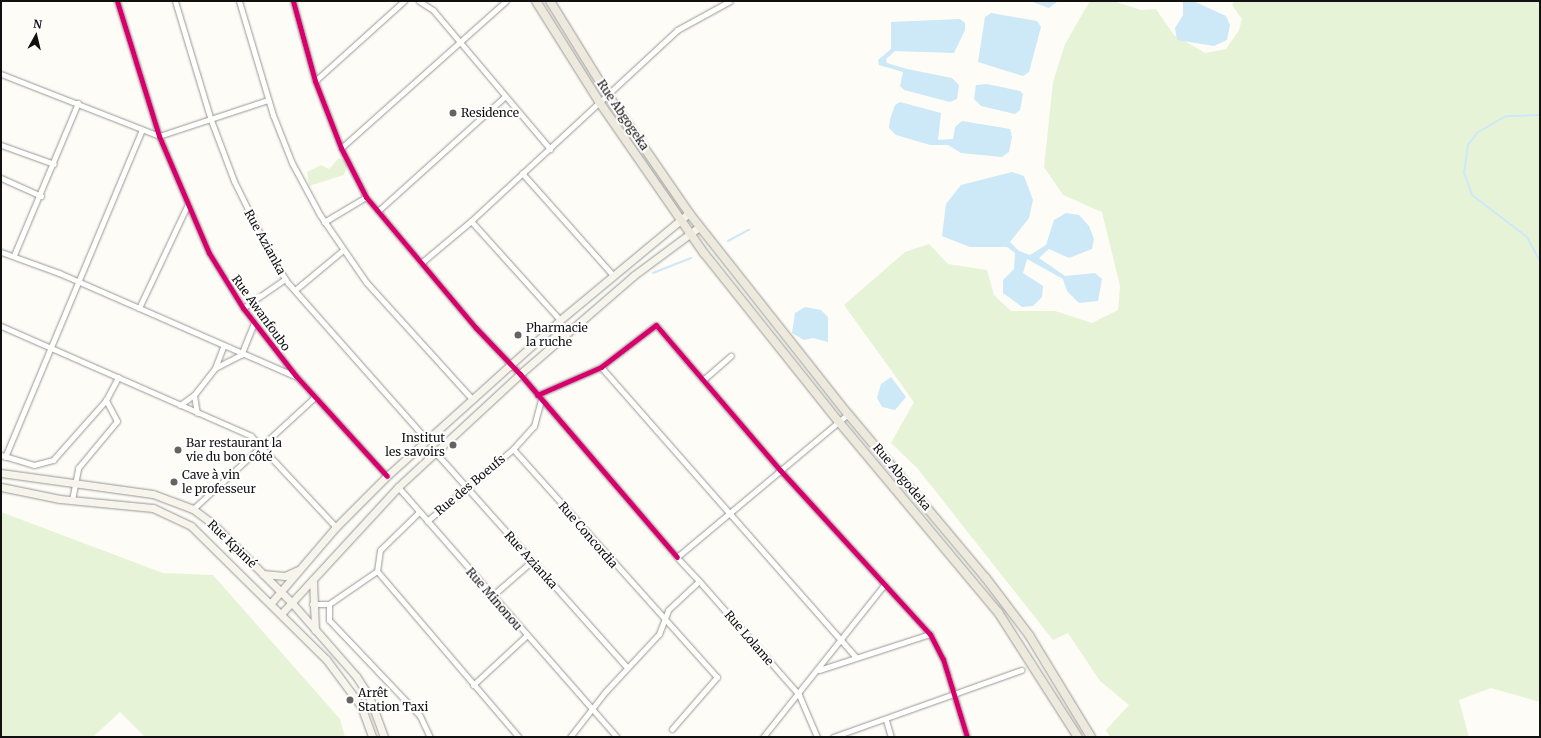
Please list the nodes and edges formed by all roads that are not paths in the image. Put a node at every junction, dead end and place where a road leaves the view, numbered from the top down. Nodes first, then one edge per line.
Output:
1 (117, 1) edge
2 (175, 1) edge
3 (239, 1) edge
4 (293, 1) edge
5 (404, 1) edge
6 (419, 1) edge
7 (506, 1) edge
8 (536, 1) edge
9 (550, 1) edge
10 (730, 1) edge
11 (460, 43) junction
12 (1, 74) edge
13 (315, 81) junction
14 (608, 95) junction
15 (504, 97) junction
16 (268, 100) junction
17 (78, 103) junction
18 (600, 103) junction
19 (211, 120) junction
20 (142, 129) junction
21 (159, 136) junction
22 (1, 145) edge
23 (341, 148) junction
24 (550, 149) junction
25 (54, 164) junction
26 (522, 173) junction
27 (1, 178) edge
28 (41, 196) junction
29 (366, 196) junction
30 (187, 206) junction
31 (378, 212) junction
32 (689, 213) junction
33 (680, 220) junction
34 (471, 221) junction
35 (324, 222) junction
36 (699, 227) junction
37 (690, 233) junction
38 (343, 250) junction
39 (1, 252) edge
40 (14, 255) junction
41 (421, 263) junction
42 (614, 275) junction
43 (285, 278) junction
44 (78, 281) junction
45 (295, 290) junction
46 (139, 308) junction
47 (243, 308) junction
48 (560, 320) junction
49 (254, 323) junction
50 (1, 326) edge
51 (50, 347) junction
52 (223, 347) junction
53 (241, 355) junction
54 (731, 356) dead end
55 (511, 364) junction
56 (601, 367) junction
57 (215, 368) junction
58 (520, 374) junction
59 (296, 376) junction
60 (118, 377) junction
61 (703, 380) junction
62 (194, 395) junction
63 (537, 395) junction
64 (315, 397) junction
65 (106, 400) junction
66 (473, 400) junction
67 (541, 400) junction
68 (180, 405) junction
69 (197, 413) junction
70 (848, 414) junction
71 (839, 422) junction
72 (427, 440) junction
73 (262, 445) junction
74 (512, 449) junction
75 (436, 453) junction
76 (3, 456) edge
77 (780, 470) junction
78 (1, 473) edge
79 (387, 476) junction
80 (73, 484) junction
81 (1, 487) edge
82 (398, 487) junction
83 (467, 488) junction
84 (72, 500) junction
85 (193, 509) junction
86 (419, 512) junction
87 (728, 514) junction
88 (427, 521) junction
89 (336, 527) junction
90 (677, 557) junction
91 (532, 561) junction
92 (301, 568) junction
93 (377, 571) junction
94 (263, 574) junction
95 (313, 580) junction
96 (699, 581) junction
97 (883, 586) junction
98 (280, 592) junction
99 (492, 596) junction
100 (271, 603) junction
101 (292, 603) junction
102 (312, 604) junction
103 (329, 604) junction
104 (281, 614) junction
105 (663, 620) junction
106 (315, 630) junction
107 (930, 634) junction
108 (526, 636) junction
109 (841, 639) junction
110 (856, 657) junction
111 (627, 667) junction
112 (819, 670) junction
113 (1021, 670) dead end
114 (474, 685) junction
115 (799, 695) junction
116 (954, 696) junction
117 (591, 710) junction
118 (886, 720) junction
119 (672, 730) dead end
120 (372, 737) edge
121 (384, 737) edge
122 (430, 737) edge
123 (519, 737) edge
124 (570, 737) edge
125 (617, 737) edge
126 (764, 737) edge
127 (817, 737) edge
128 (833, 737) edge
129 (892, 737) edge
130 (967, 737) edge
131 (1078, 737) edge
132 (1091, 737) edge

1 - 21 street, Rue Awanfoubo
2 - 19 street, Rue Azianka
3 - 16 street
4 - 13 street, Rue Lolame
5 - 13 street
6 - 11 street
7 - 11 street
8 - 18 main road, Rue Abgogeka
9 - 14 main road, Rue Abgogeka
10 - 14 street
11 - 15 street
11 - 23 street
12 - 17 street
13 - 23 street, Rue Lolame
14 - 18 street
14 - 32 main road, Rue Abgogeka
15 - 24 street
15 - 31 street
16 - 19 street
16 - 35 street
17 - 20 street
17 - 25 street
18 - 24 street
18 - 33 main road, Rue Abgogeka
19 - 21 street
19 - 43 street, Rue Azianka
20 - 21 street
20 - 44 street
21 - 30 street, Rue Awanfoubo
22 - 25 street
23 - 29 street, Rue Lolame
24 - 26 street
25 - 28 street
26 - 34 street
26 - 42 street
27 - 28 street
28 - 40 street
29 - 31 street, Rue Lolame
29 - 35 street
30 - 46 street
30 - 47 street, Rue Awanfoubo
31 - 41 street, Rue Lolame
32 - 33 main road
32 - 36 main road, Rue Abgogeka
33 - 37 main road, Rue Abgogeka
33 - 42 main road
34 - 41 street
34 - 48 street
35 - 38 street
36 - 37 main road
36 - 70 main road, Rue Abgodeka
37 - 58 main road
37 - 71 main road, Rue Abgodeka
38 - 45 street
38 - 66 street
39 - 40 street
40 - 44 street
41 - 55 street, Rue Lolame
42 - 48 main road
43 - 45 street, Rue Azianka
43 - 47 street
44 - 46 street
44 - 51 street
45 - 72 street, Rue Azianka
46 - 52 street
47 - 49 street, Rue Awanfoubo
48 - 55 main road
49 - 53 street
49 - 59 street, Rue Awanfoubo
50 - 51 street
51 - 60 street
51 - 76 street
52 - 53 street
52 - 57 street
53 - 57 street
53 - 59 street
54 - 61 street
55 - 58 street, Rue Lolame
55 - 66 main road
56 - 61 street
56 - 63 street
56 - 87 street
57 - 62 street
58 - 63 street, Rue Lolame
58 - 75 main road
59 - 64 street, Rue Awanfoubo
60 - 65 street
60 - 68 street
61 - 77 street
62 - 68 street
62 - 69 street
63 - 67 street, Rue Lolame
64 - 73 street
64 - 79 street, Rue Awanfoubo
65 - 76 street
65 - 80 street
66 - 72 main road
67 - 74 street, Rue des Boeufs
67 - 90 street, Rue Lolame
68 - 69 street
69 - 73 street
70 - 71 street
70 - 132 main road, Rue Abgodeka
71 - 77 street
71 - 131 main road, Rue Abgodeka
72 - 79 main road
73 - 85 street
73 - 89 street
74 - 83 street, Rue des Boeufs
74 - 105 street, Rue Concordia
75 - 82 main road
75 - 83 street, Rue Azianka
77 - 87 street
77 - 97 street
78 - 80 main road, Rue Kpimé
79 - 89 main road
80 - 84 street
80 - 85 main road, Rue Kpimé
81 - 84 main road, Rue Kpimé
82 - 86 street, Rue Minonou
82 - 95 main road
83 - 88 street, Rue des Boeufs
83 - 91 street, Rue Azianka
84 - 100 main road, Rue Kpimé
85 - 94 main road, Rue Kpimé
86 - 88 street, Rue Minonou
86 - 93 street
87 - 90 street
87 - 109 street
88 - 99 street, Rue Minonou
89 - 92 main road
90 - 96 street, Rue Lolame
91 - 99 street
91 - 111 street, Rue Azianka
92 - 94 main road
92 - 98 main road
93 - 103 street
93 - 114 street
94 - 98 main road, Rue Kpimé
95 - 101 main road
95 - 102 main road
96 - 105 street
96 - 115 street, Rue Lolame
97 - 107 street
97 - 109 street
98 - 100 main road
98 - 101 main road, Rue Kpimé
99 - 108 street, Rue Minonou
100 - 104 main road, Rue Kpimé
101 - 104 main road
101 - 106 main road, Rue Kpimé
102 - 103 street
102 - 106 main road
103 - 122 street
104 - 120 main road, Rue Kpimé
105 - 111 street
105 - 119 street, Rue Concordia
106 - 121 main road, Rue Kpimé
107 - 110 street
107 - 116 street
108 - 114 street
108 - 117 street, Rue Minonou
109 - 110 street
109 - 112 street
110 - 112 street
111 - 117 street
112 - 115 street
113 - 116 street
114 - 123 street
115 - 126 street
115 - 127 street, Rue Lolame
116 - 118 street
116 - 130 street
117 - 124 street
117 - 125 street, Rue Minonou
118 - 128 street
118 - 129 street

